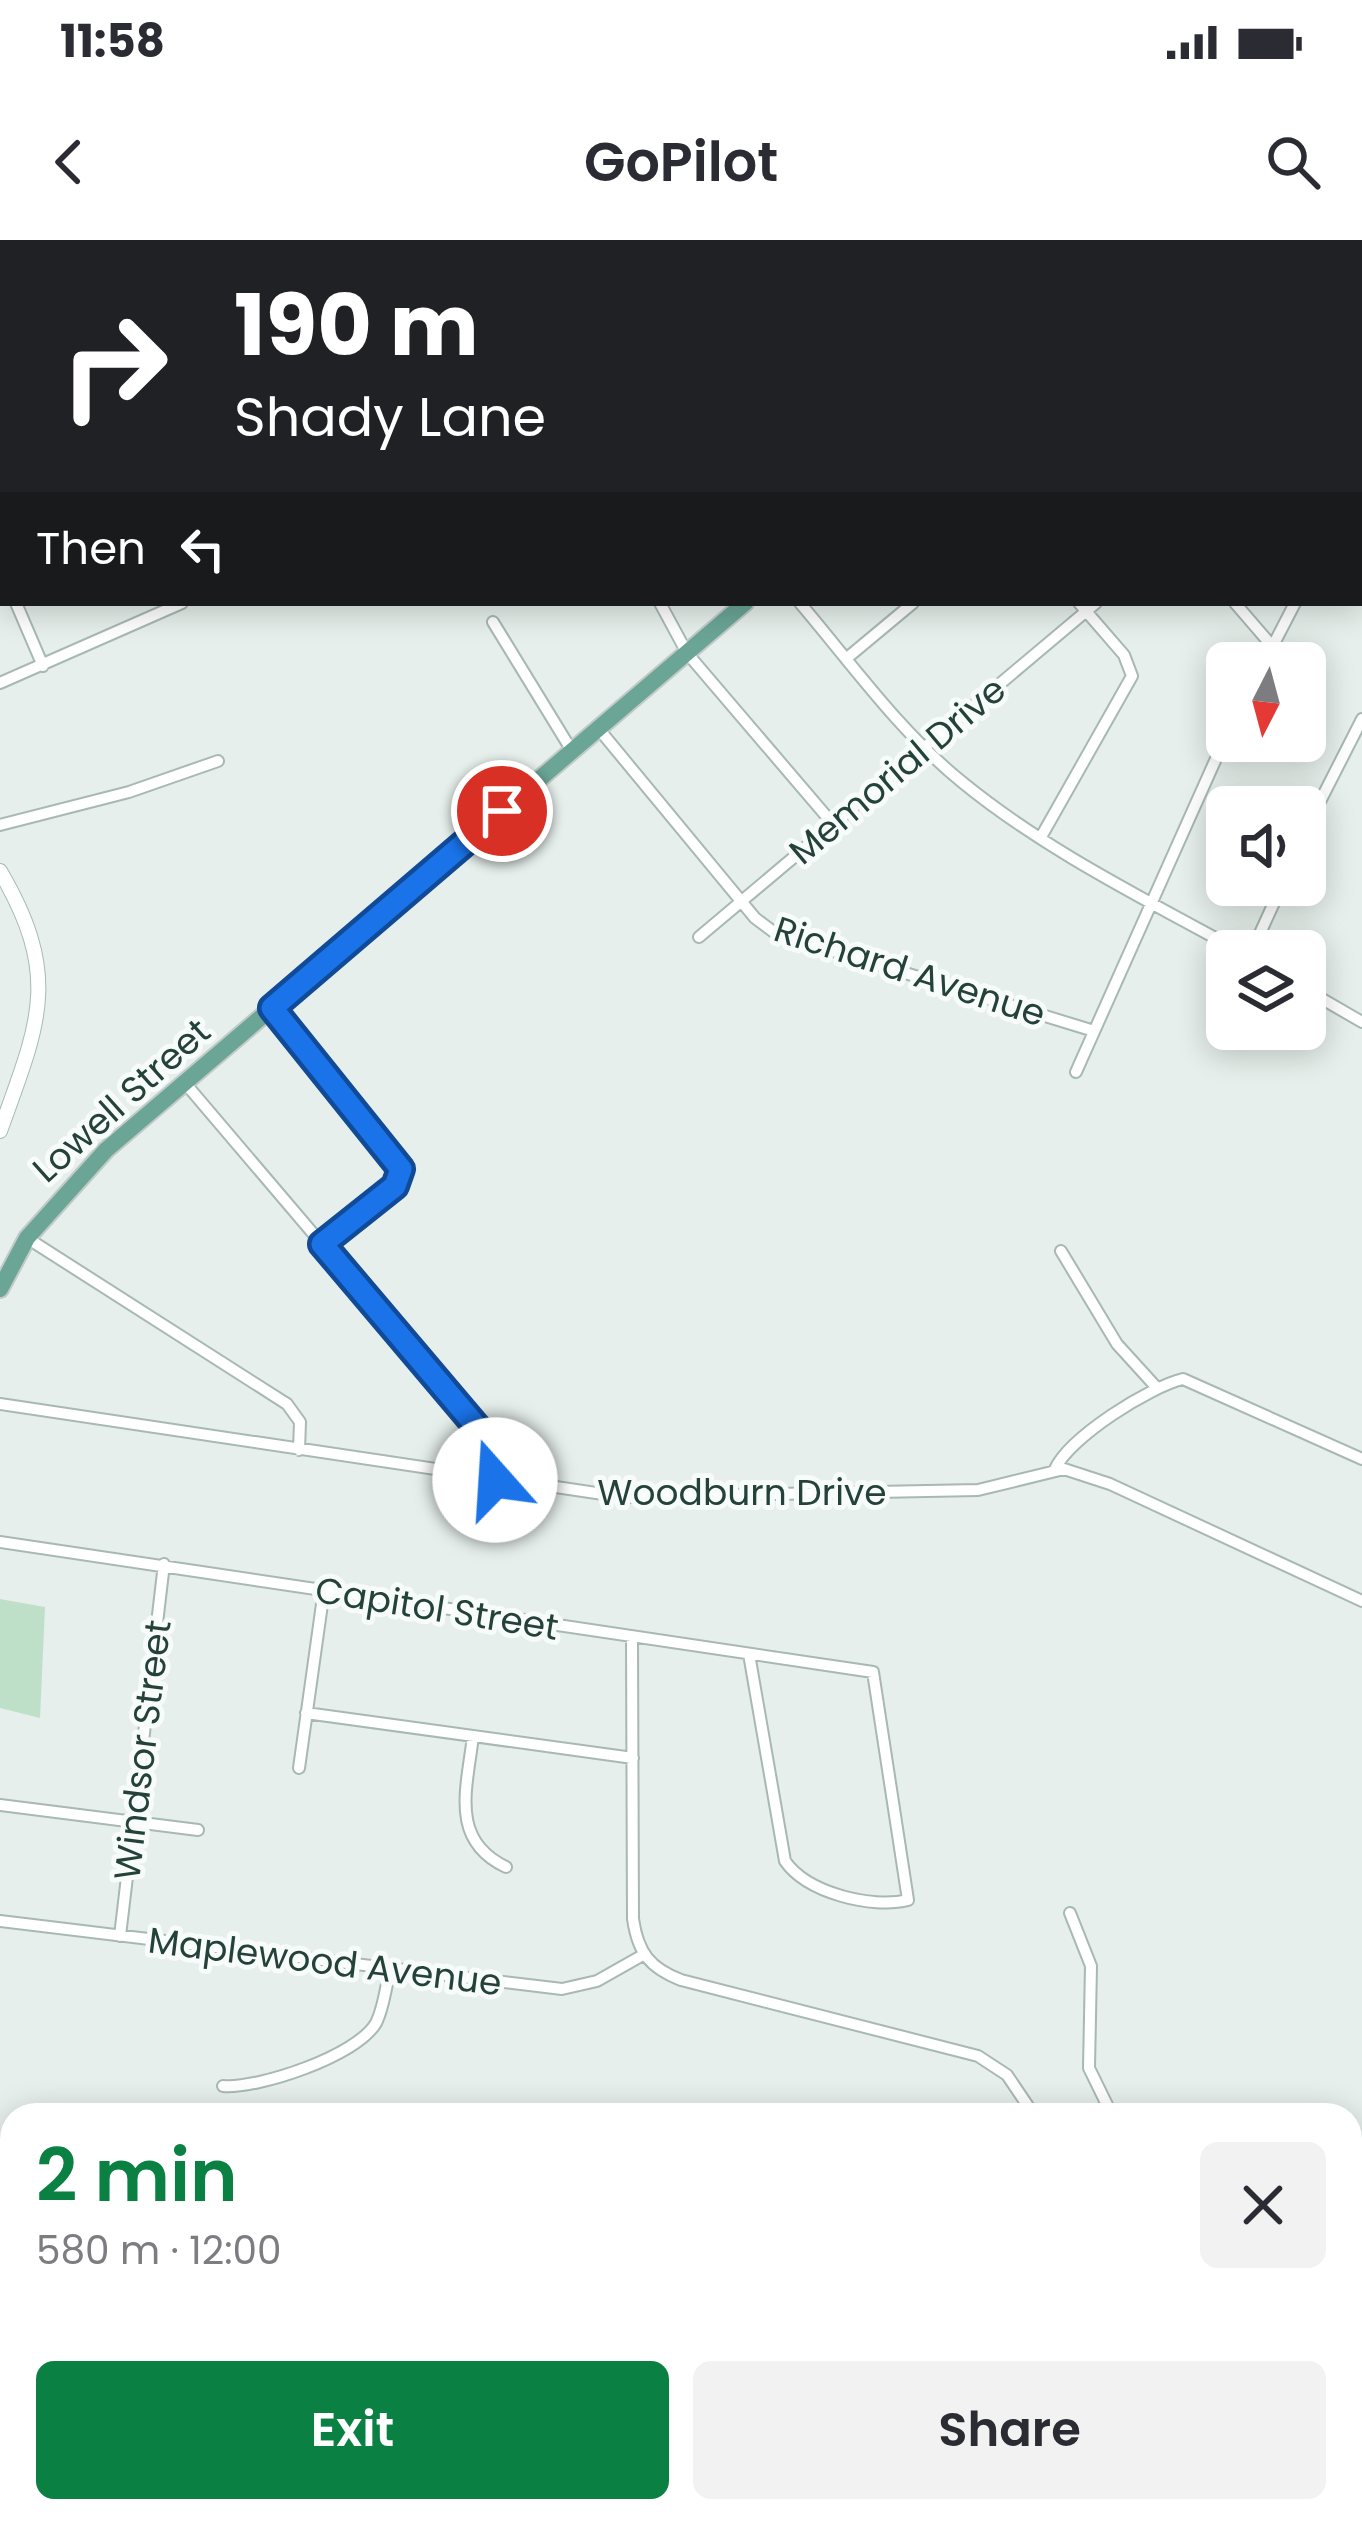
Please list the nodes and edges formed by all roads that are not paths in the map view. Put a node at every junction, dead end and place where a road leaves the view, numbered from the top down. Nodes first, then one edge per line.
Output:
1 (17, 606) edge
2 (175, 606) edge
3 (662, 606) edge
4 (742, 606) edge
5 (803, 606) edge
6 (909, 606) edge
7 (1087, 606) edge
8 (1238, 606) edge
9 (1292, 606) edge
10 (493, 622) dead end
11 (1269, 642) edge
12 (1274, 642) edge
13 (687, 653) junction
14 (847, 658) junction
15 (43, 666) junction
16 (0, 683) edge
17 (1362, 718) edge
18 (598, 728) junction
19 (925, 747) junction
20 (572, 751) junction
21 (218, 761) dead end
22 (1214, 762) edge
23 (1326, 789) edge
24 (833, 824) junction
25 (0, 825) edge
26 (1041, 837) junction
27 (0, 871) edge
28 (741, 901) junction
29 (1150, 902) junction
30 (1206, 933) edge
31 (699, 937) dead end
32 (1326, 1001) edge
33 (272, 1008) junction
34 (1362, 1022) edge
35 (1094, 1030) junction
36 (1076, 1072) dead end
37 (185, 1083) junction
38 (0, 1131) edge
39 (27, 1238) junction
40 (322, 1244) junction
41 (1060, 1251) dead end
42 (0, 1289) edge
43 (1157, 1388) junction
44 (0, 1404) edge
45 (299, 1450) junction
46 (1362, 1459) edge
47 (1055, 1469) junction
48 (495, 1480) junction
49 (0, 1542) edge
50 (164, 1564) junction
51 (324, 1591) junction
52 (1362, 1601) edge
53 (632, 1637) junction
54 (749, 1654) junction
55 (306, 1713) junction
56 (473, 1736) junction
57 (633, 1758) junction
58 (298, 1768) dead end
59 (0, 1805) edge
60 (134, 1822) junction
61 (198, 1830) dead end
62 (506, 1868) dead end
63 (1070, 1912) dead end
64 (0, 1921) edge
65 (120, 1936) junction
66 (643, 1955) junction
67 (390, 1969) junction
68 (223, 2086) dead end
69 (1027, 2103) edge
70 (1106, 2103) edge

1 - 15 street
2 - 15 street
3 - 13 street
4 - 13 main road, Lowell Street
5 - 14 street
6 - 14 street
7 - 19 street, Memorial Drive
7 - 26 street
8 - 11 street
9 - 12 street
10 - 20 street
13 - 18 main road, Lowell Street
13 - 24 street
14 - 19 street
15 - 16 street
17 - 23 street
18 - 20 main road, Lowell Street
18 - 28 street, Richard Avenue
19 - 24 street, Memorial Drive
19 - 26 street
20 - 33 main road, Lowell Street
21 - 25 street
22 - 29 street
24 - 28 street, Memorial Drive
26 - 29 street
27 - 38 street
28 - 31 street, Memorial Drive
28 - 35 street, Richard Avenue
29 - 30 street
29 - 35 street
32 - 34 street
33 - 37 main road, Lowell Street
33 - 40 street
35 - 36 street
37 - 39 main road, Lowell Street
37 - 40 street
39 - 42 main road, Lowell Street
39 - 45 street
40 - 48 street
41 - 43 street
43 - 46 street
43 - 47 street, Woodburn Drive
44 - 45 street, Woodburn Drive
45 - 48 street, Woodburn Drive
47 - 48 street, Woodburn Drive
47 - 52 street
49 - 50 street, Capitol Street
50 - 51 street, Capitol Street
50 - 60 street, Windsor Street
51 - 53 street, Capitol Street
51 - 55 street
53 - 54 street, Capitol Street
53 - 57 street
54 - 54 street, Capitol Street
55 - 56 street
55 - 58 street
56 - 57 street
56 - 62 street
57 - 66 street
59 - 60 street
60 - 61 street
60 - 65 street, Windsor Street
63 - 70 street
64 - 65 street, Maplewood Avenue
65 - 67 street, Maplewood Avenue
66 - 67 street, Maplewood Avenue
66 - 69 street
67 - 68 street

